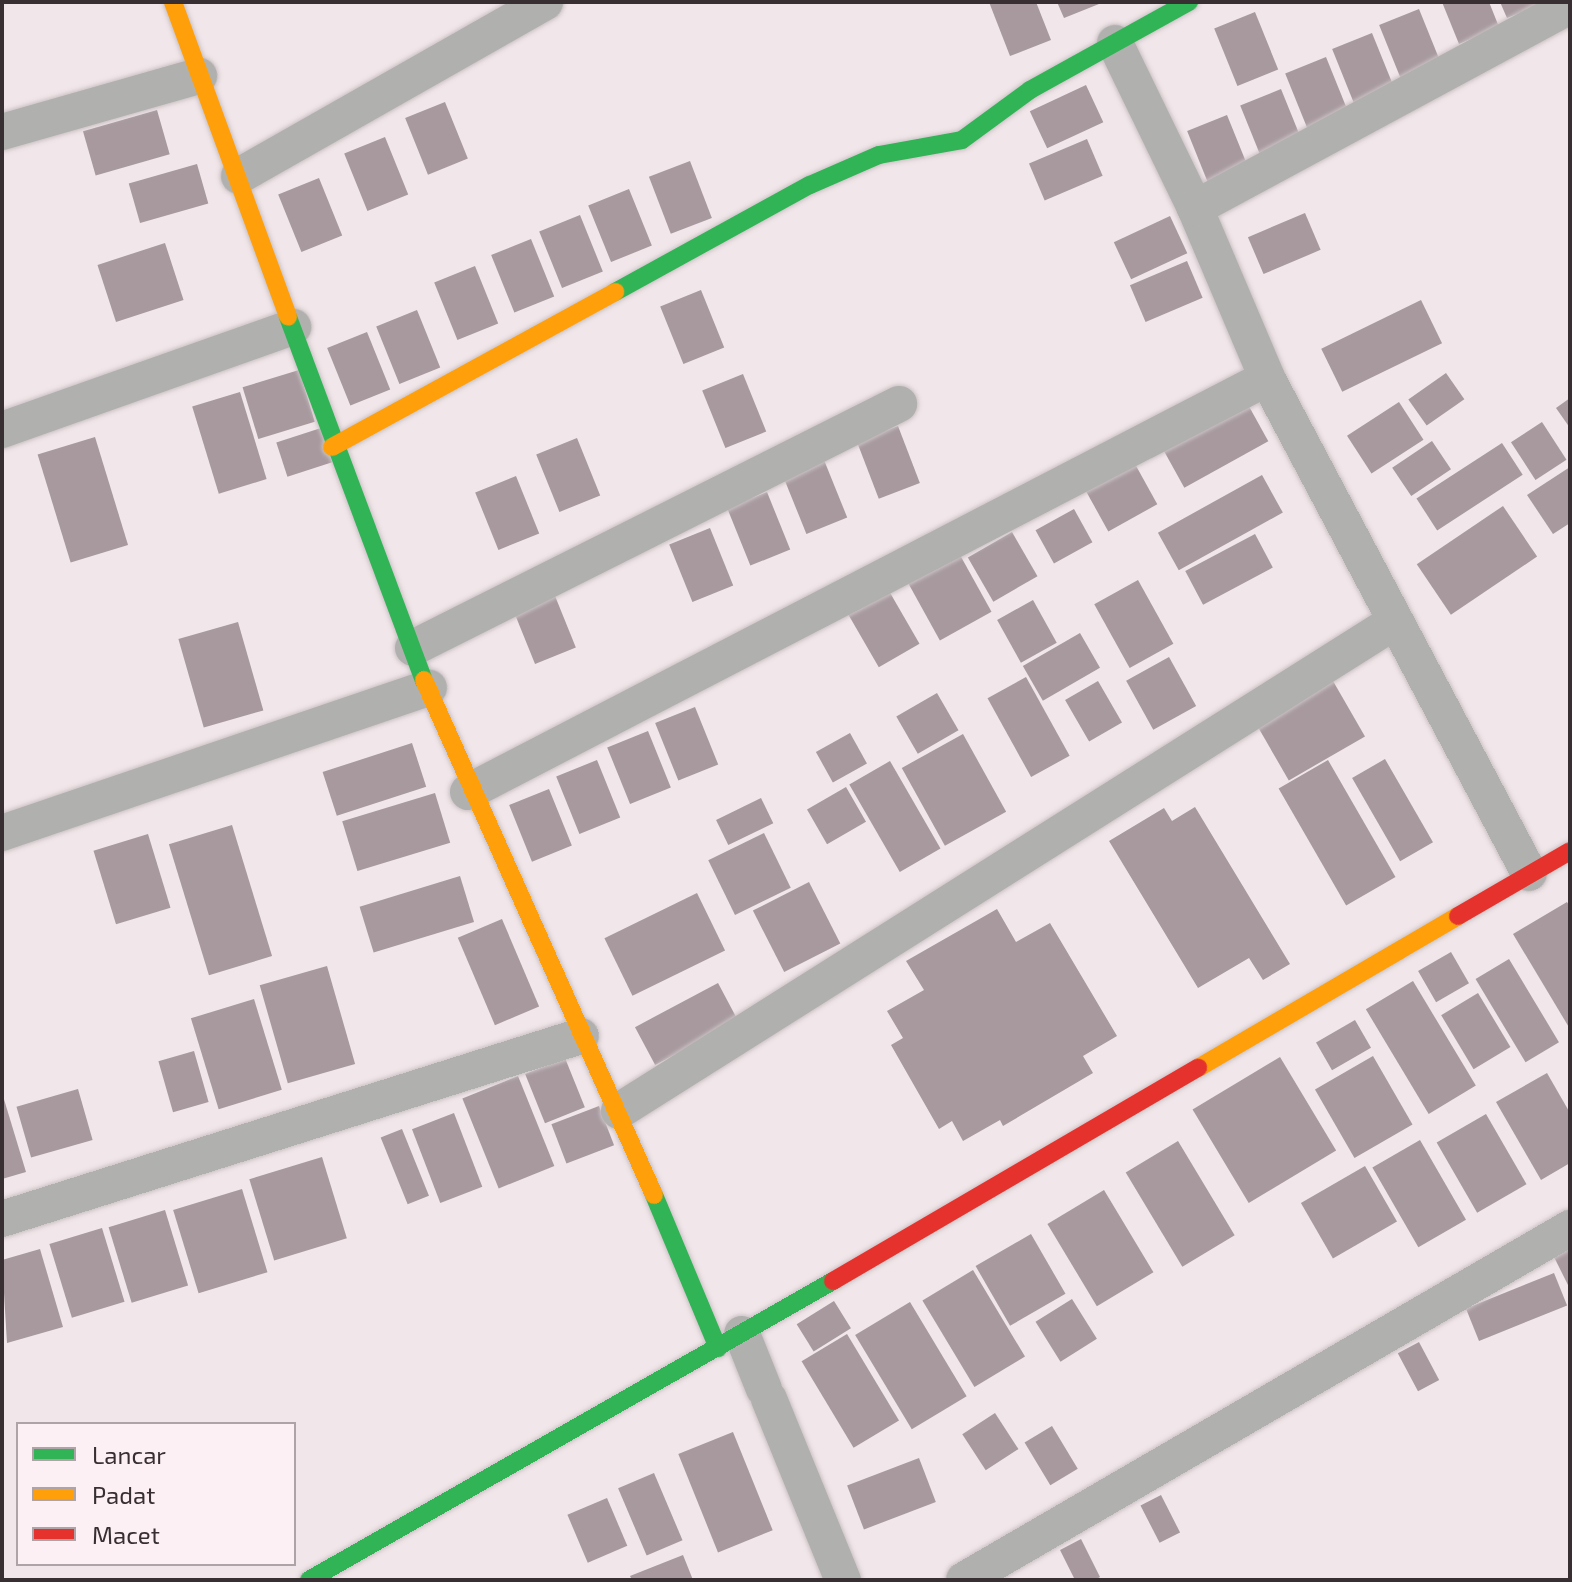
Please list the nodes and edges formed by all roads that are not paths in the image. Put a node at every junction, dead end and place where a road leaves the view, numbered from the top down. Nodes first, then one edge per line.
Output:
1 (173, 2) edge
2 (545, 2) edge
3 (1189, 2) edge
4 (1570, 6) edge
5 (1115, 43) junction
6 (199, 76) junction
7 (2, 132) edge
8 (239, 176) junction
9 (1195, 208) junction
10 (293, 327) junction
11 (1267, 378) junction
12 (899, 404) dead end
13 (2, 430) edge
14 (332, 447) junction
15 (1394, 622) junction
16 (413, 648) junction
17 (429, 688) junction
18 (468, 792) junction
19 (2, 833) edge
20 (1557, 865) edge
21 (581, 1036) junction
22 (619, 1111) junction
23 (2, 1219) edge
24 (1570, 1228) edge
25 (730, 1341) junction
26 (309, 1580) edge
27 (843, 1580) edge
28 (964, 1580) edge

1 - 6 street
2 - 8 street
3 - 5 street
4 - 9 street
5 - 9 street
5 - 14 street
6 - 7 street
6 - 8 street
8 - 10 street
9 - 11 street
10 - 13 street
10 - 14 street
11 - 15 street
11 - 18 street
12 - 16 street
14 - 16 street
15 - 20 street
15 - 22 street
16 - 17 street
17 - 18 street
17 - 19 street
18 - 21 street
20 - 25 street
21 - 22 street
21 - 23 street
22 - 25 street
24 - 28 street
25 - 26 street
25 - 27 street

